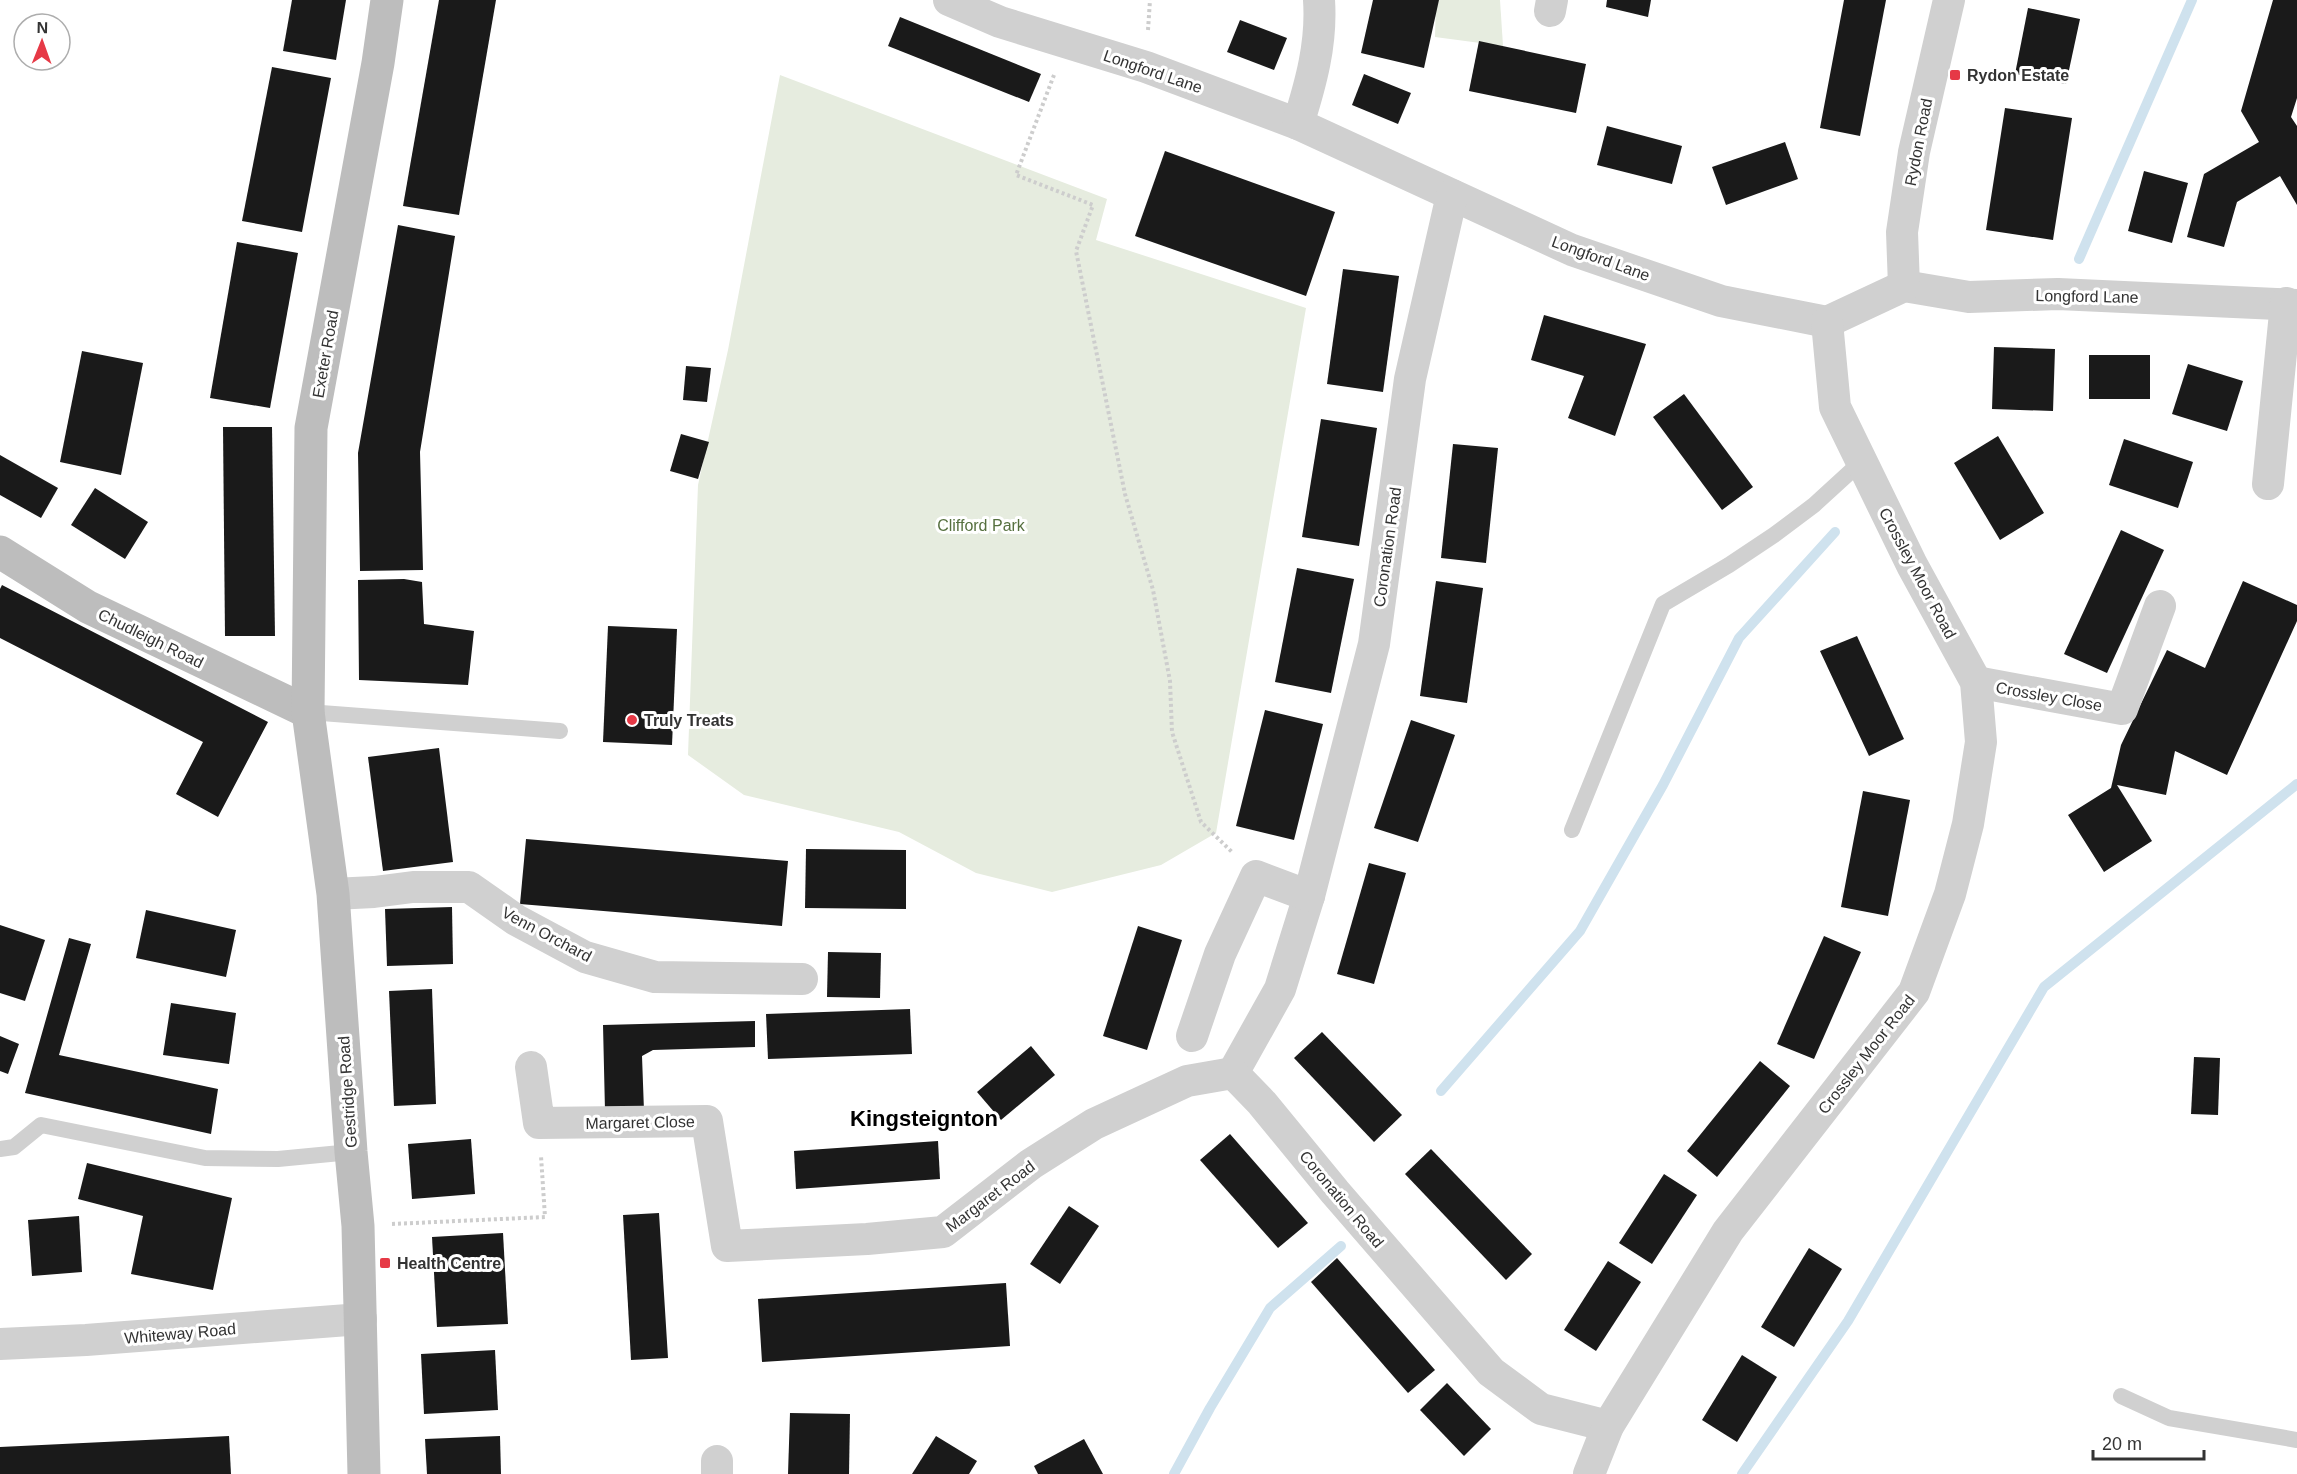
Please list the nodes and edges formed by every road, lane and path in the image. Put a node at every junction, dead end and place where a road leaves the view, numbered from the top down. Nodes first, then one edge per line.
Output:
1 (387, 0) edge
2 (949, 0) edge
3 (1319, 0) edge
4 (1949, 0) edge
5 (1066, 42) junction
6 (1298, 124) junction
7 (1452, 195) junction
8 (1904, 286) junction
9 (2291, 304) edge
10 (1827, 322) junction
11 (1861, 462) junction
12 (2268, 484) dead end
13 (0, 552) edge
14 (2160, 606) dead end
15 (1976, 682) junction
16 (308, 712) junction
17 (560, 731) dead end
18 (1572, 830) dead end
19 (1256, 876) junction
20 (333, 894) junction
21 (1309, 896) junction
22 (802, 979) dead end
23 (1192, 1036) dead end
24 (531, 1067) dead end
25 (1233, 1073) junction
26 (538, 1123) junction
27 (0, 1149) edge
28 (351, 1152) junction
29 (358, 1226) junction
30 (727, 1246) joint
31 (361, 1318) junction
32 (0, 1344) edge
33 (2121, 1396) dead end
34 (1608, 1426) junction
35 (2297, 1440) edge
36 (364, 1474) edge
37 (1589, 1474) edge

1 - 16 main road, Exeter Road
2 - 5 street, Longford Lane
3 - 6 street
4 - 8 street, Rydon Road
5 - 6 street, Longford Lane
5 - 19 path
6 - 7 street, Longford Lane
7 - 10 street, Longford Lane
7 - 21 street, Coronation Road
8 - 9 street, Longford Lane
8 - 10 street
9 - 12 street, Longford Lane
10 - 11 street, Crossley Moor Road
11 - 15 street, Crossley Moor Road
11 - 18 lane
13 - 16 main road, Chudleigh Road
14 - 15 street, Crossley Close
15 - 34 street, Crossley Moor Road
16 - 17 lane
16 - 20 main road, Gestridge Road
19 - 21 street
19 - 23 street
20 - 22 street, Venn Orchard
20 - 28 main road, Gestridge Road
21 - 25 street, Coronation Road
24 - 26 street
25 - 30 street, Margaret Road
25 - 34 street, Coronation Road
26 - 29 path
26 - 30 street, Margaret Close
27 - 28 lane
28 - 29 main road, Gestridge Road
29 - 31 main road, Gestridge Road
31 - 32 street, Whiteway Road
31 - 36 main road, Gestridge Road
33 - 35 lane
34 - 37 street, Crossley Moor Road

